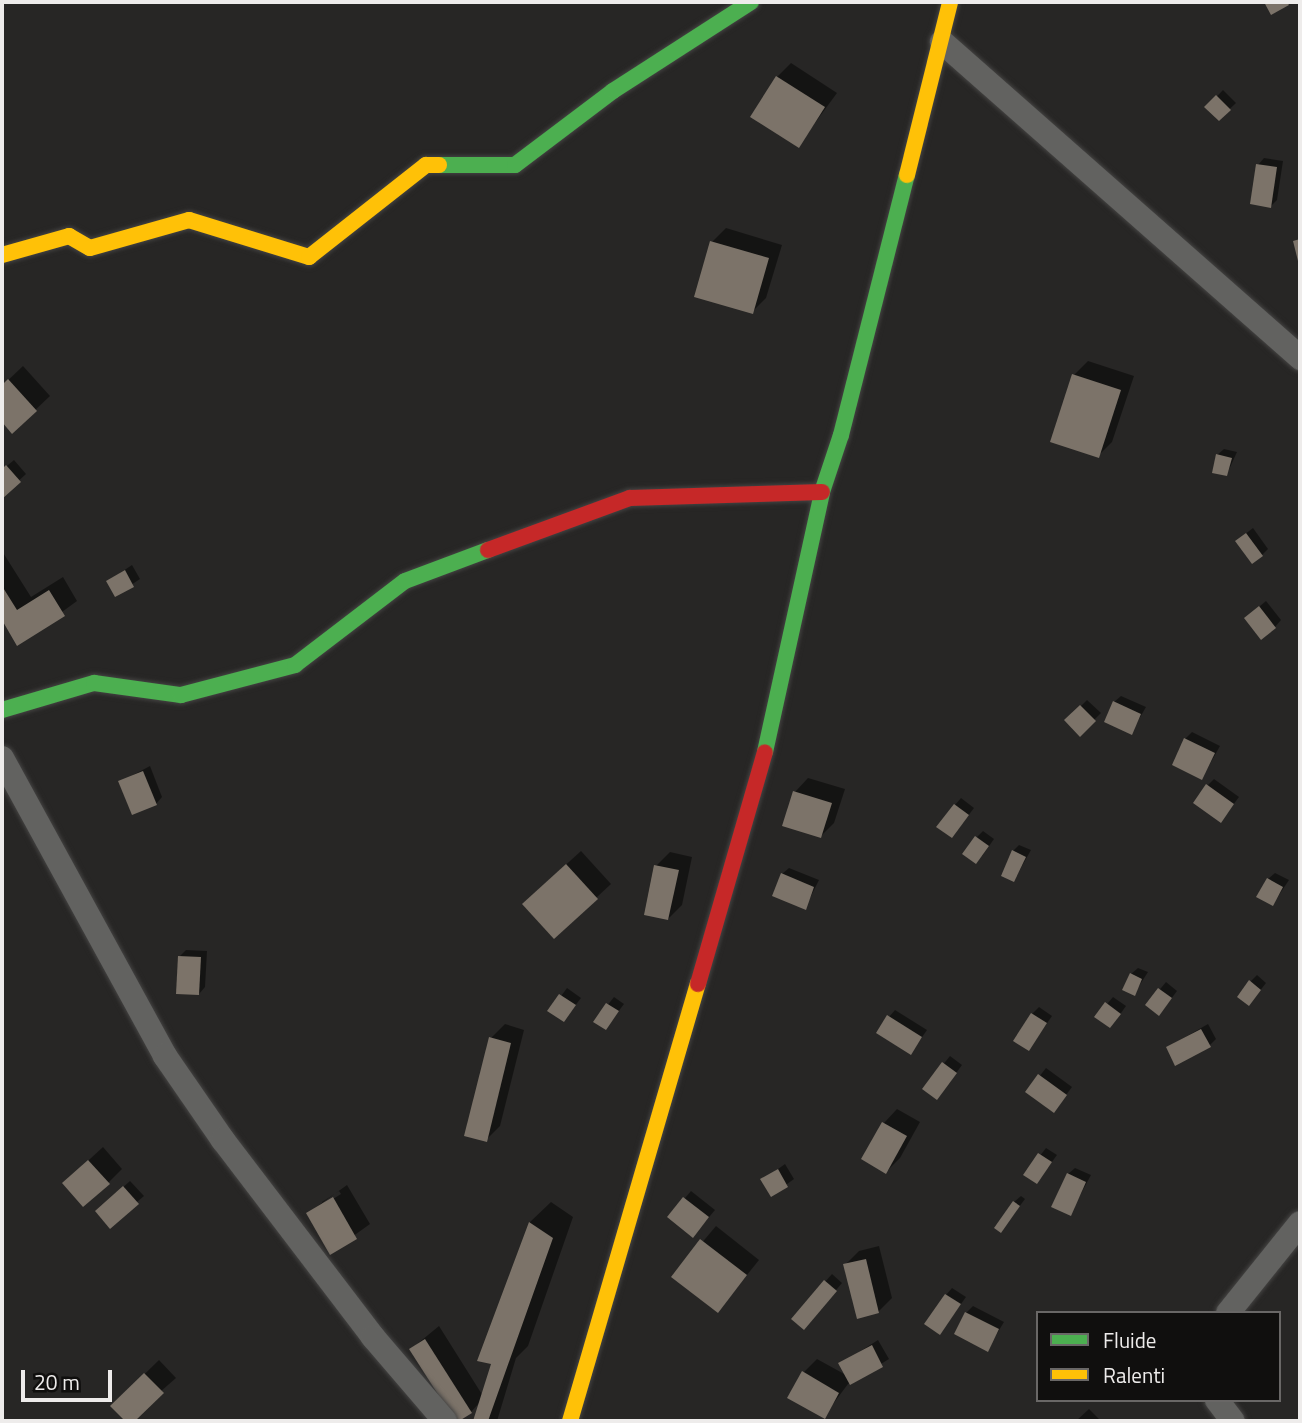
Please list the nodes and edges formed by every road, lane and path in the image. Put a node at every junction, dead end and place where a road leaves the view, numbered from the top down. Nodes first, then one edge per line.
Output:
1 (751, 2) edge
2 (950, 2) edge
3 (942, 42) junction
4 (2, 254) edge
5 (1300, 358) edge
6 (822, 492) junction
7 (2, 710) edge
8 (2, 758) edge
9 (1300, 1223) edge
10 (1230, 1311) edge
11 (1219, 1402) edge
12 (445, 1421) edge
13 (570, 1421) edge
14 (1233, 1421) edge

1 - 4 street
2 - 3 street
3 - 5 street
3 - 6 street
6 - 7 street
6 - 13 street
8 - 12 street
9 - 10 street
11 - 14 street

